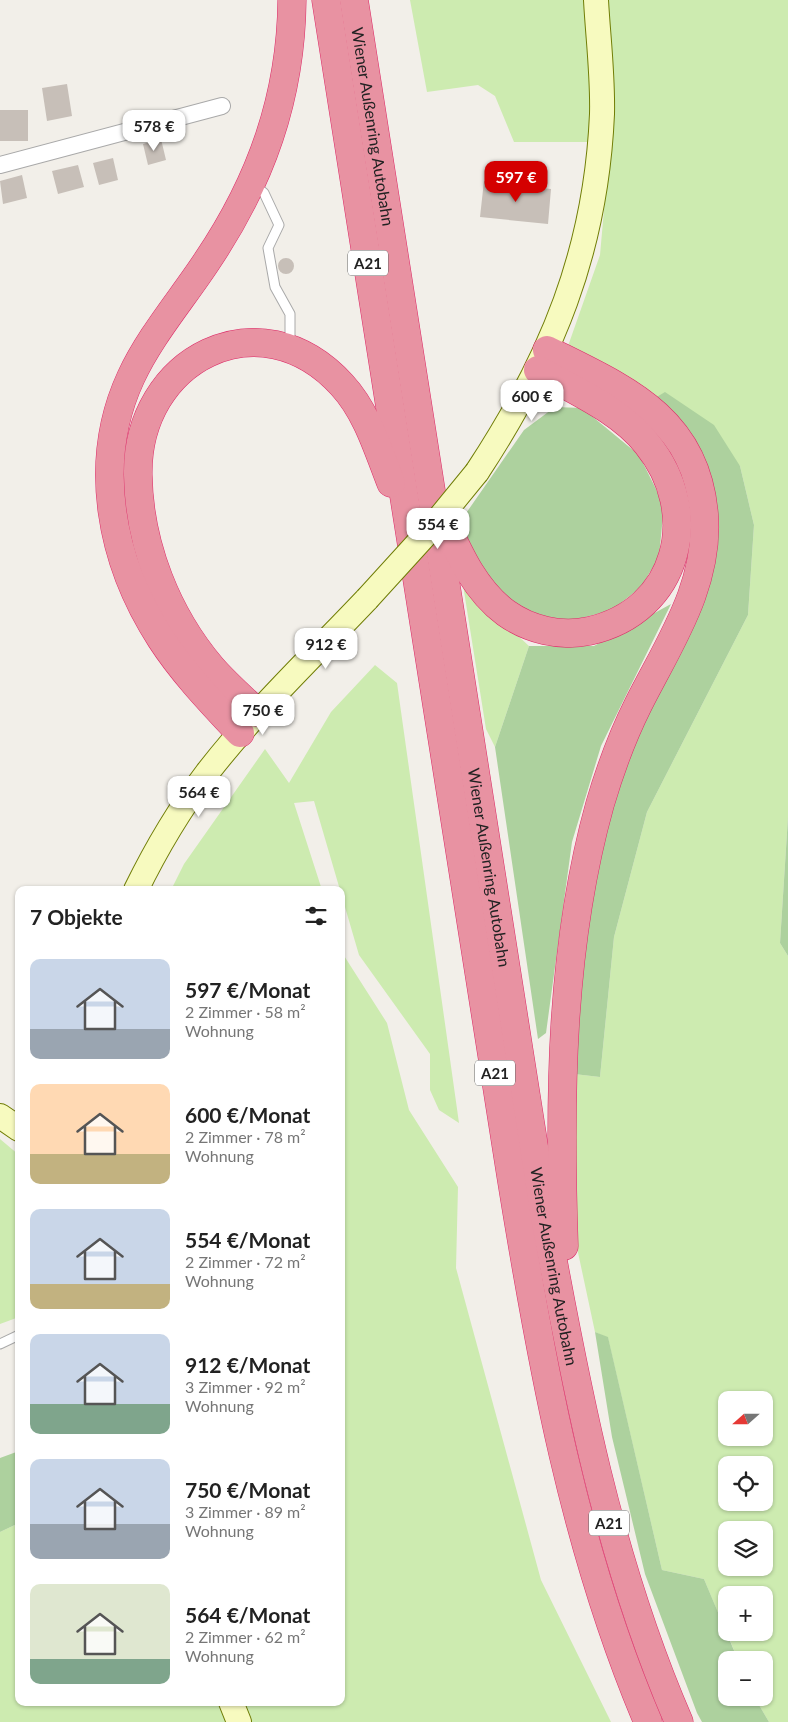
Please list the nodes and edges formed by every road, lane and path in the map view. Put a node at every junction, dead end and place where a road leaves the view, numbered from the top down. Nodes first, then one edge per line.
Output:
1 (292, 0) edge
2 (326, 0) edge
3 (354, 0) edge
4 (596, 0) edge
5 (222, 106) dead end
6 (0, 165) edge
7 (253, 183) junction
8 (290, 349) junction
9 (542, 360) junction
10 (432, 496) junction
11 (408, 526) junction
12 (249, 723) junction
13 (138, 886) edge
14 (0, 1116) edge
15 (15, 1126) edge
16 (15, 1337) edge
17 (0, 1344) edge
18 (568, 1345) junction
19 (233, 1706) edge
20 (239, 1722) edge
21 (648, 1722) edge
22 (679, 1722) edge

1 - 7 highway
2 - 11 highway, Wiener Außenring Autobahn / A21
3 - 10 highway, Wiener Außenring Autobahn / A21
4 - 9 main road
5 - 6 street
7 - 8 lane
7 - 12 highway
8 - 11 highway
8 - 12 highway
9 - 10 highway
9 - 12 main road, bridge
9 - 18 highway
10 - 18 highway, Wiener Außenring Autobahn / A21
11 - 21 highway, Wiener Außenring Autobahn / A21
12 - 13 main road
14 - 15 main road
16 - 17 lane
18 - 22 highway, Wiener Außenring Autobahn / A21
19 - 20 main road

